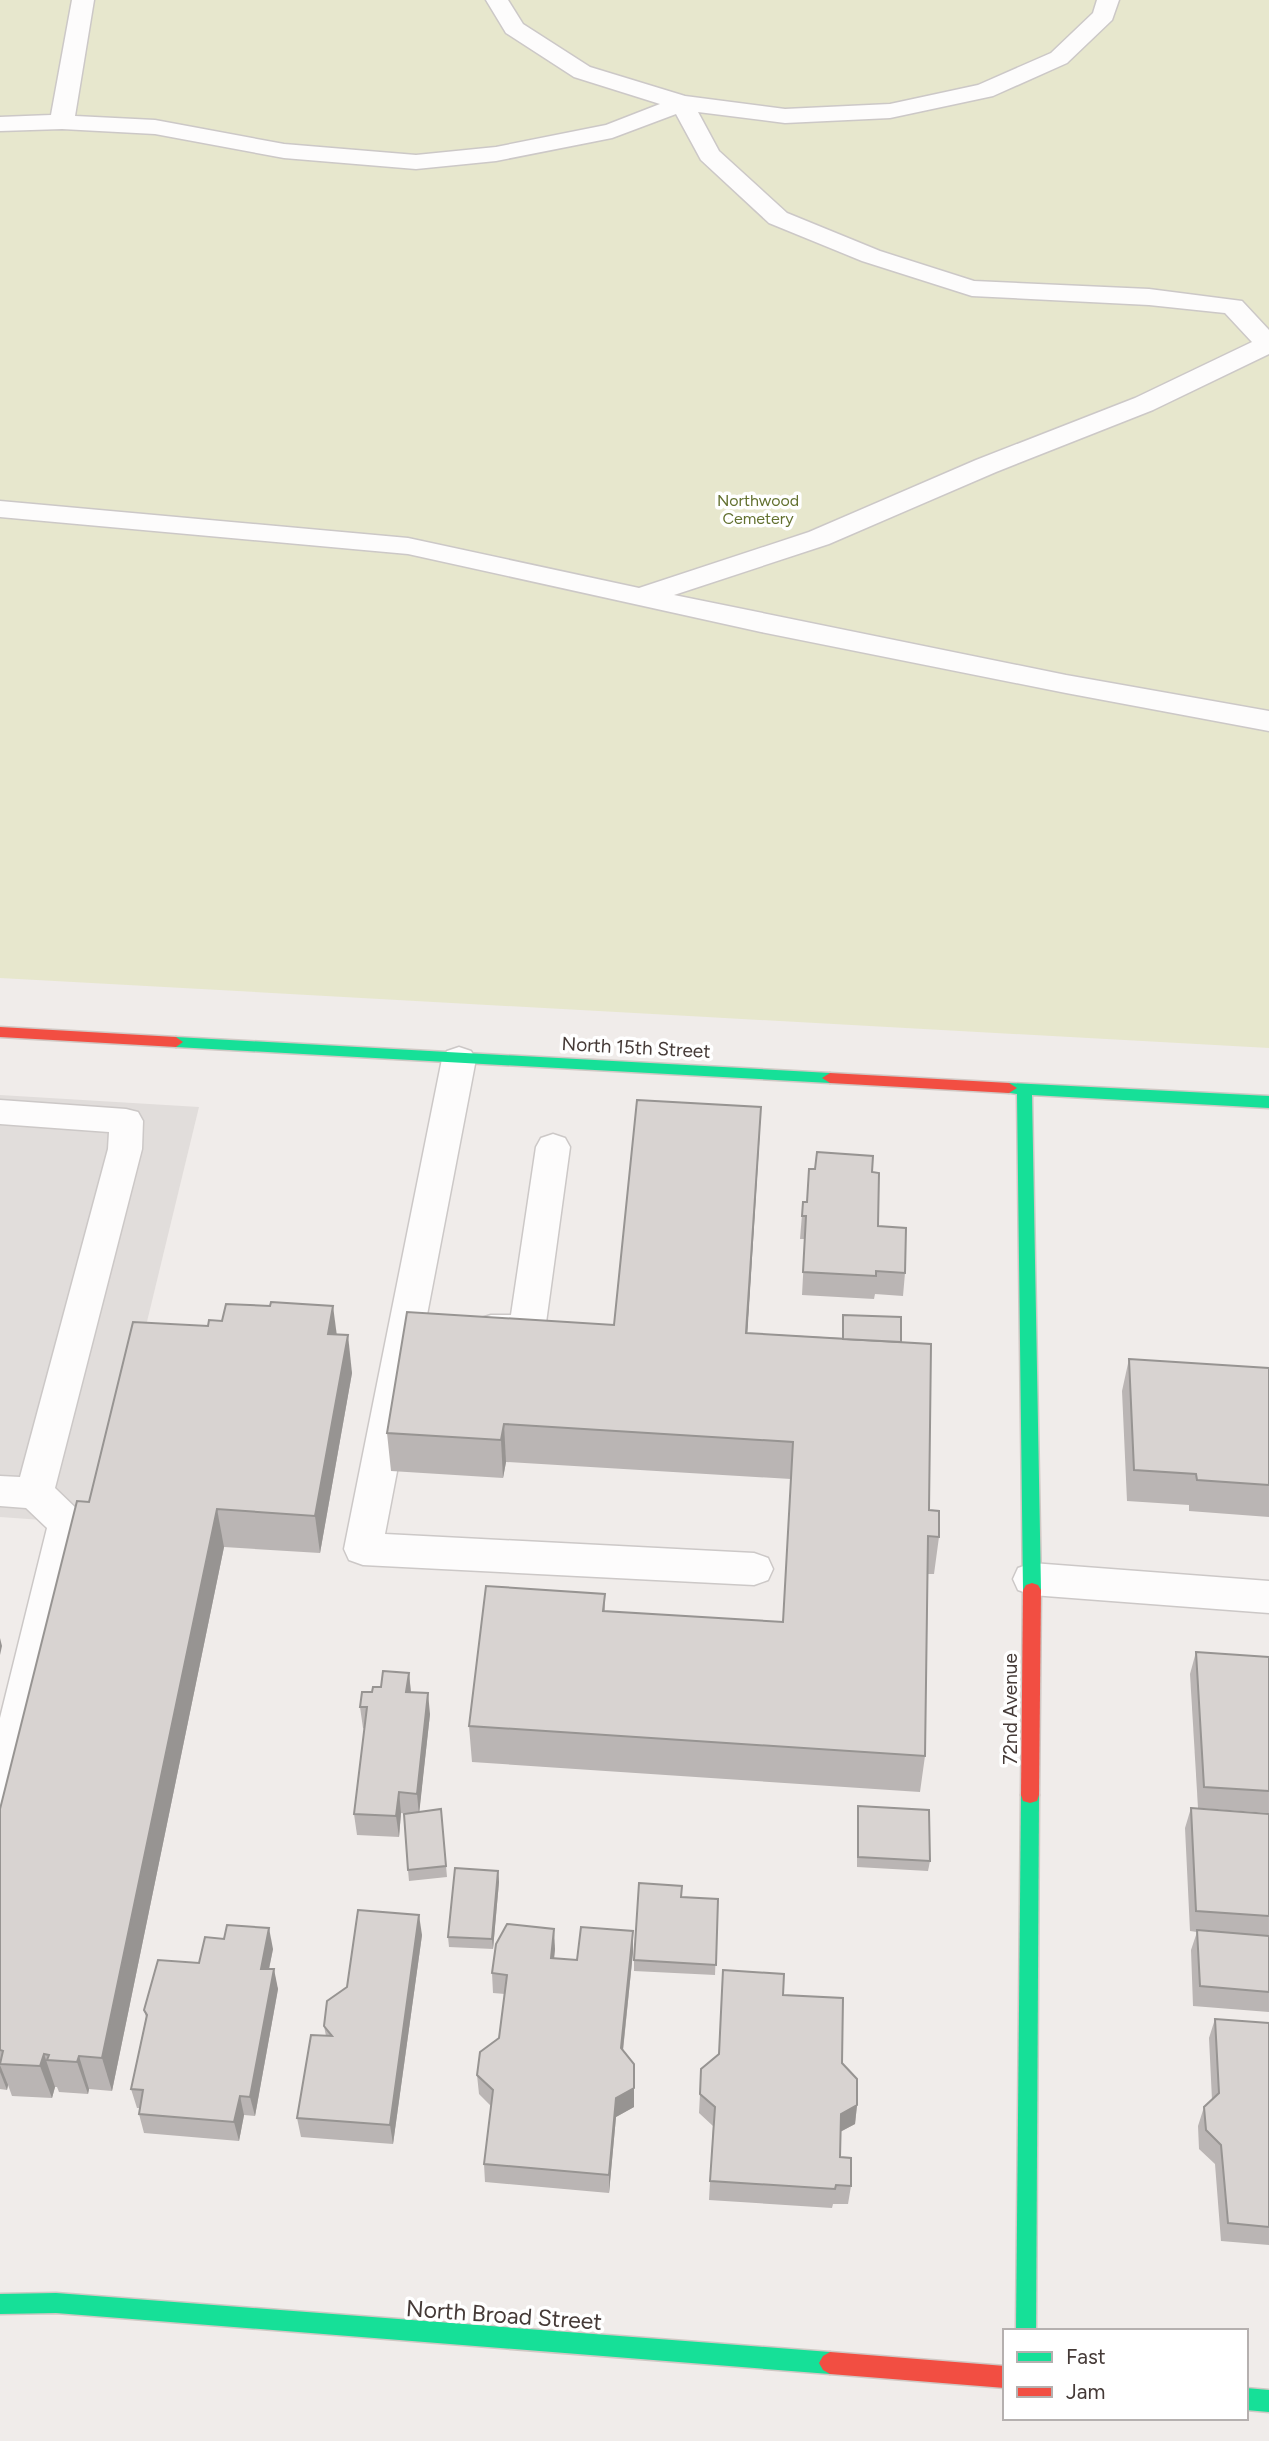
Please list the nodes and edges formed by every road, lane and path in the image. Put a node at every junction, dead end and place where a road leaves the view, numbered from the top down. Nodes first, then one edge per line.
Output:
1 (83, 0) edge
2 (497, 0) edge
3 (1108, 0) edge
4 (682, 103) junction
5 (62, 122) junction
6 (0, 124) edge
7 (1268, 344) edge
8 (0, 509) edge
9 (639, 597) junction
10 (1269, 721) edge
11 (0, 1032) edge
12 (460, 1059) junction
13 (1024, 1088) junction
14 (1269, 1102) edge
15 (0, 1112) edge
16 (553, 1147) dead end
17 (434, 1327) junction
18 (18, 1492) edge
19 (754, 1569) dead end
20 (1032, 1579) junction
21 (1269, 1597) edge
22 (0, 1802) edge
23 (0, 2304) edge
24 (1026, 2329) edge
25 (1003, 2377) edge
26 (1248, 2399) edge
27 (1269, 2401) edge

1 - 5 lane
2 - 4 lane
3 - 4 lane
4 - 5 lane
4 - 7 lane
5 - 6 lane
7 - 9 lane
8 - 9 lane
9 - 10 lane
11 - 12 street, North 15th Street
12 - 13 street, North 15th Street
12 - 17 lane
13 - 14 street, North 15th Street
13 - 20 street, 72nd Avenue
15 - 18 lane
16 - 17 lane
17 - 19 lane
18 - 22 lane
20 - 21 lane
20 - 24 street, 72nd Avenue
23 - 25 street, North Broad Street
26 - 27 street

